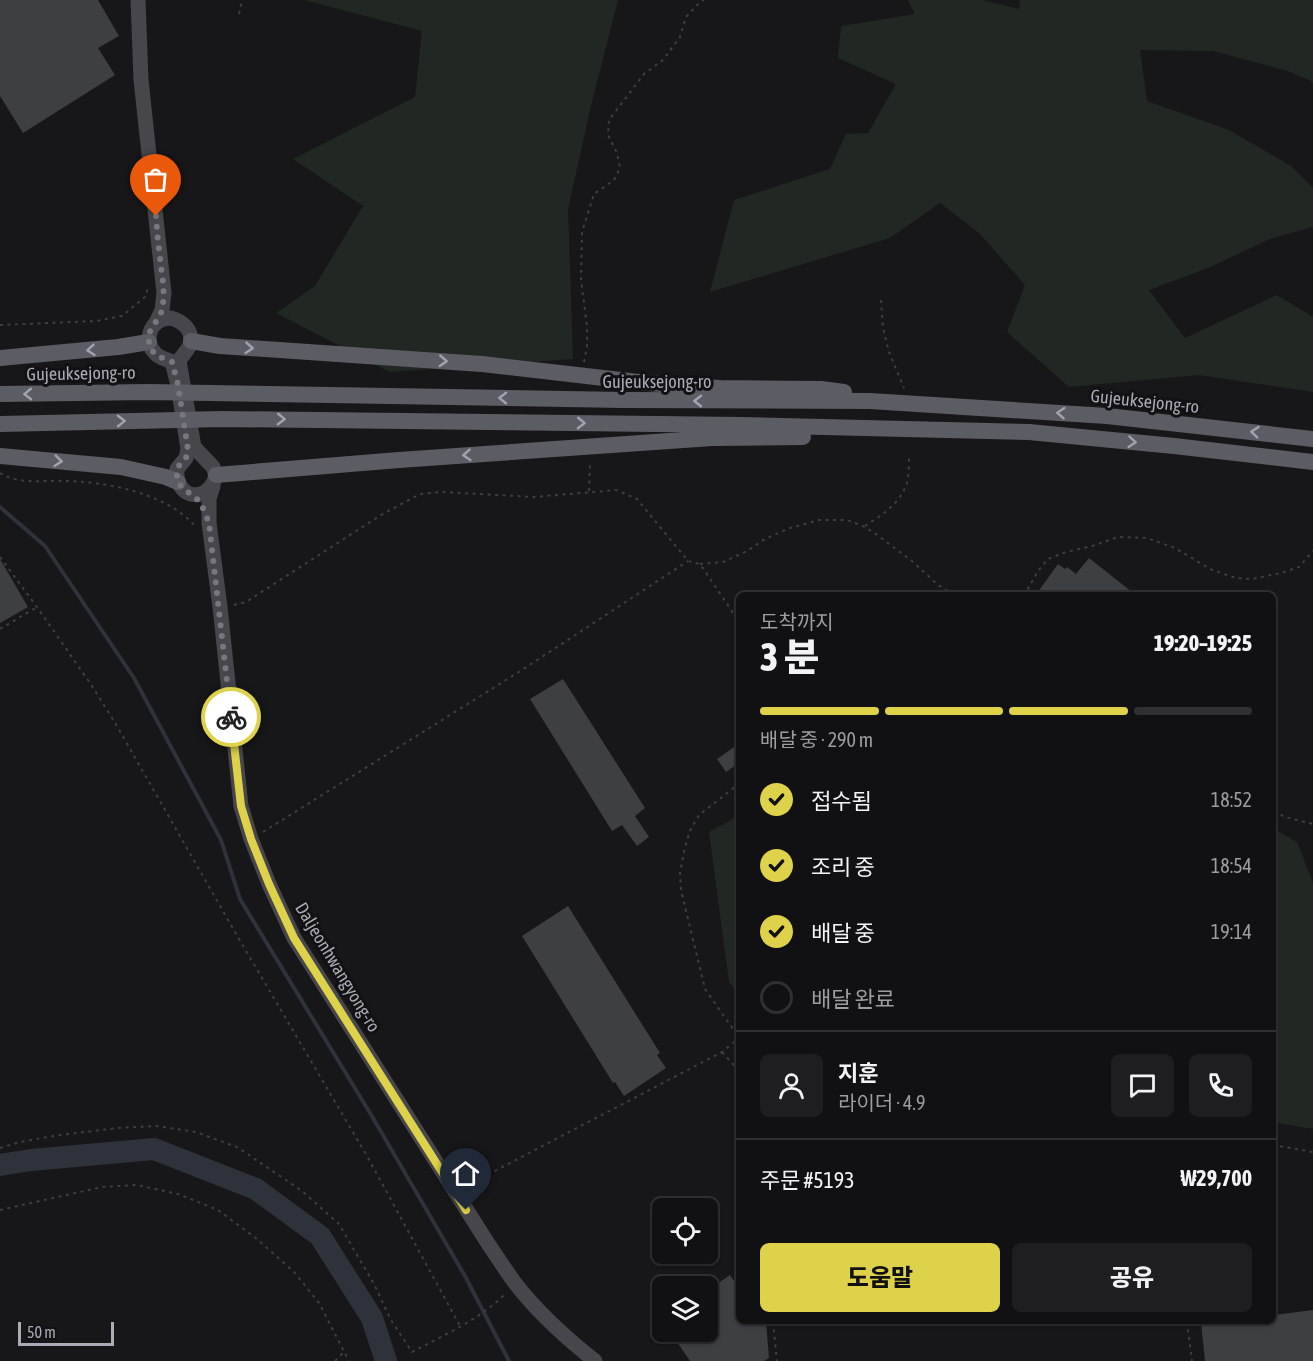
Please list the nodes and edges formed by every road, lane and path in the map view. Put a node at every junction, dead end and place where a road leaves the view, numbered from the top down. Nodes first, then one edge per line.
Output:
1 (138, 0) edge
2 (242, 0) edge
3 (704, 0) edge
4 (239, 14) dead end
5 (150, 277) dead end
6 (164, 293) junction
7 (881, 300) dead end
8 (180, 320) junction
9 (156, 323) junction
10 (0, 325) edge
11 (191, 340) junction
12 (149, 342) junction
13 (0, 358) edge
14 (584, 362) dead end
15 (904, 388) dead end
16 (0, 394) edge
17 (944, 406) junction
18 (0, 424) edge
19 (1029, 432) junction
20 (1313, 439) edge
21 (909, 455) dead end
22 (0, 456) edge
23 (590, 462) dead end
24 (1313, 462) edge
25 (0, 473) edge
26 (214, 481) junction
27 (183, 487) junction
28 (590, 491) junction
29 (201, 524) junction
30 (863, 526) junction
31 (1313, 551) edge
32 (0, 557) edge
33 (688, 561) junction
34 (700, 564) junction
35 (949, 592) edge
36 (1026, 592) edge
37 (37, 607) junction
38 (220, 607) junction
39 (736, 617) edge
40 (0, 629) edge
41 (736, 786) edge
42 (1276, 812) edge
43 (1313, 824) edge
44 (251, 839) junction
45 (736, 1034) edge
46 (736, 1040) edge
47 (722, 1052) junction
48 (736, 1068) edge
49 (1276, 1143) edge
50 (0, 1148) edge
51 (1313, 1152) edge
52 (455, 1192) junction
53 (0, 1210) edge
54 (516, 1284) junction
55 (773, 1324) edge
56 (1187, 1324) edge
57 (460, 1326) junction
58 (345, 1351) junction
59 (335, 1361) edge
60 (349, 1361) edge
61 (595, 1361) edge
62 (777, 1361) edge
63 (1192, 1361) edge

1 - 6 main road
2 - 4 path
3 - 14 path
5 - 10 path
6 - 8 main road
6 - 9 main road
7 - 15 path
8 - 9 main road
8 - 11 main road
9 - 12 main road
11 -> 17 highway
11 - 26 main road
12 -> 13 highway
12 - 27 main road
17 -> 16 highway, Gujeuksejong-ro
20 -> 17 highway, Gujeuksejong-ro
18 -> 19 highway
19 -> 24 highway
19 -> 26 highway
21 - 30 path
22 -> 27 highway
23 - 28 path
25 - 29 path
26 - 27 main road
26 - 29 main road
27 - 29 main road
28 - 33 path
28 - 38 path
29 - 38 main road, Daljeonhwangyong-ro
30 - 34 path
30 - 35 path
31 - 36 path
32 - 37 path
33 - 34 path
33 - 44 path
34 - 39 path
37 - 40 path
37 - 57 path
38 - 44 main road, Daljeonhwangyong-ro
41 - 45 path
42 - 43 path
44 - 52 main road, Daljeonhwangyong-ro
46 - 47 path
47 - 48 path
47 - 52 path
49 - 51 path
50 - 57 path
52 - 54 main road, Daljeonhwangyong-ro
53 - 58 path
54 - 57 path
54 - 61 main road, Daljeonhwangyong-ro
55 - 62 path
56 - 63 path
58 - 59 path
58 - 60 path

